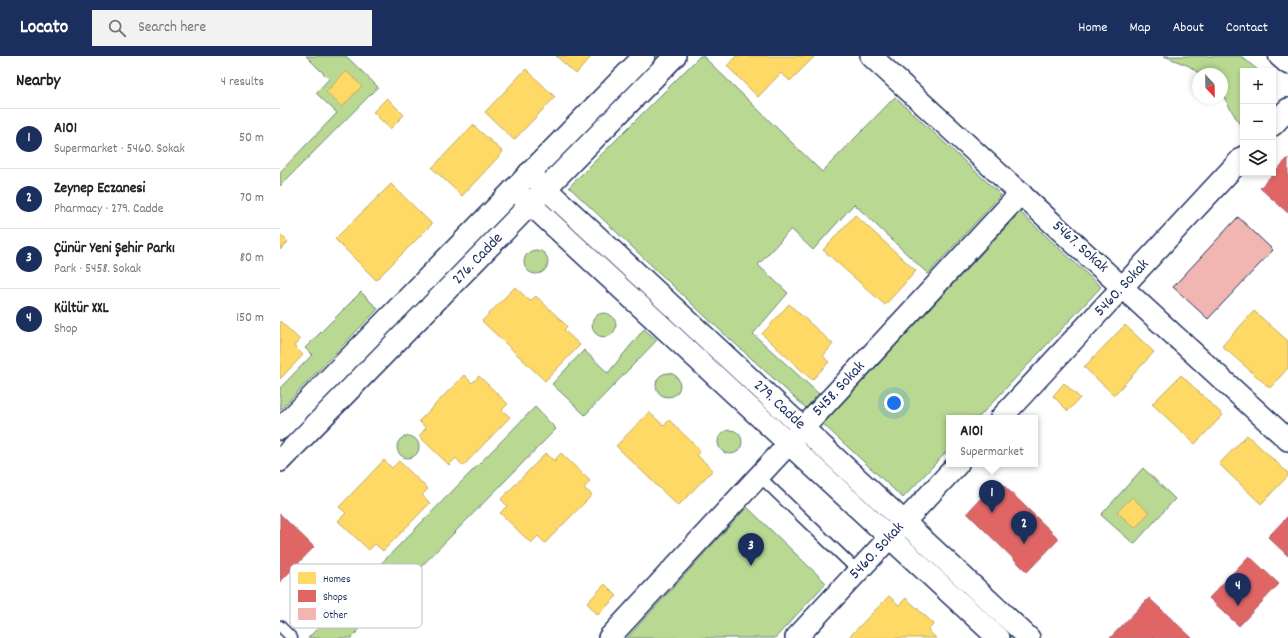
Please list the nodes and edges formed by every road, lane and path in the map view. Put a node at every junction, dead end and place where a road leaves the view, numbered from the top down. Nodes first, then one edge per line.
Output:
1 (644, 56) edge
2 (675, 56) edge
3 (871, 56) edge
4 (1280, 56) edge
5 (1288, 63) edge
6 (1288, 109) edge
7 (1276, 122) edge
8 (1240, 160) edge
9 (529, 173) junction
10 (514, 189) junction
11 (546, 189) junction
12 (1021, 193) junction
13 (531, 205) junction
14 (1123, 286) junction
15 (1004, 415) edge
16 (803, 428) junction
17 (280, 429) edge
18 (1288, 440) edge
19 (789, 444) junction
20 (280, 461) edge
21 (955, 467) edge
22 (759, 476) junction
23 (904, 522) junction
24 (889, 538) junction
25 (858, 571) junction
26 (280, 626) edge
27 (292, 638) edge
28 (609, 638) edge
29 (796, 638) edge
30 (998, 638) edge
31 (1029, 638) edge

1 - 9 street, 276. Cadde
2 - 11 street, 276. Cadde
3 - 12 street, 5467. Sokak
4 - 5 street
6 - 7 street
8 - 14 street, 5460. Sokak
9 - 10 street, 276. Cadde
9 - 11 street, 279. Cadde
10 - 13 street, 279. Cadde
10 - 17 street, 276. Cadde
11 - 13 street, 276. Cadde
11 - 16 street, 279. Cadde
12 - 14 street, 5467. Sokak
12 - 16 street, 5458. Sokak
13 - 19 street, 279. Cadde
13 - 20 street, 276. Cadde
14 - 15 street, 5460. Sokak
14 - 18 street, 5467. Sokak
16 - 19 street, 5458. Sokak
16 - 23 street, 279. Cadde
19 - 22 street, 5458. Sokak
19 - 24 street, 279. Cadde
21 - 23 street, 5460. Sokak
22 - 25 lane
22 - 28 street, 5458. Sokak
23 - 24 street, 5460. Sokak
23 - 31 street, 279. Cadde
24 - 25 street, 5460. Sokak
24 - 30 street, 279. Cadde
25 - 29 street, 5460. Sokak
26 - 27 lane

